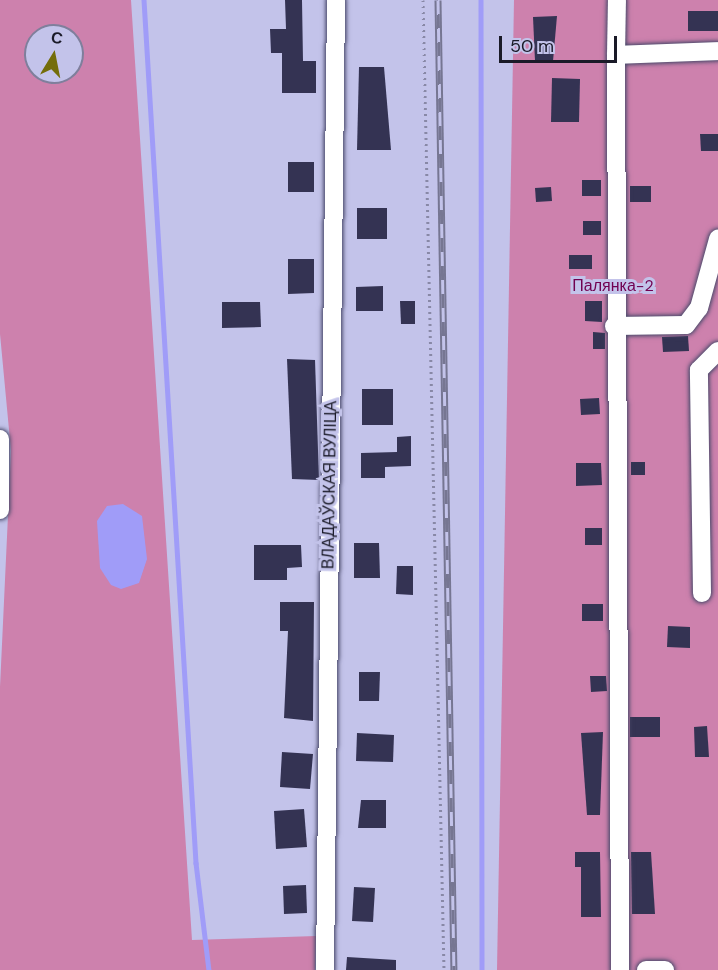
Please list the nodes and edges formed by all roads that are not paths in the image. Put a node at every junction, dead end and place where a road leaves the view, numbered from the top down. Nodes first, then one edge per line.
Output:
1 (336, 0) edge
2 (617, 0) edge
3 (718, 51) edge
4 (616, 55) junction
5 (718, 239) edge
6 (614, 326) junction
7 (718, 351) edge
8 (0, 439) edge
9 (0, 510) edge
10 (702, 593) dead end
11 (325, 970) edge
12 (620, 970) edge
13 (646, 970) edge
14 (665, 970) edge

1 - 11 street, ВЛАДАЎСКАЯ ВУЛІЦА
2 - 4 street
3 - 4 street
4 - 6 street
5 - 6 street
6 - 12 street
7 - 10 street
8 - 9 street
13 - 14 street

